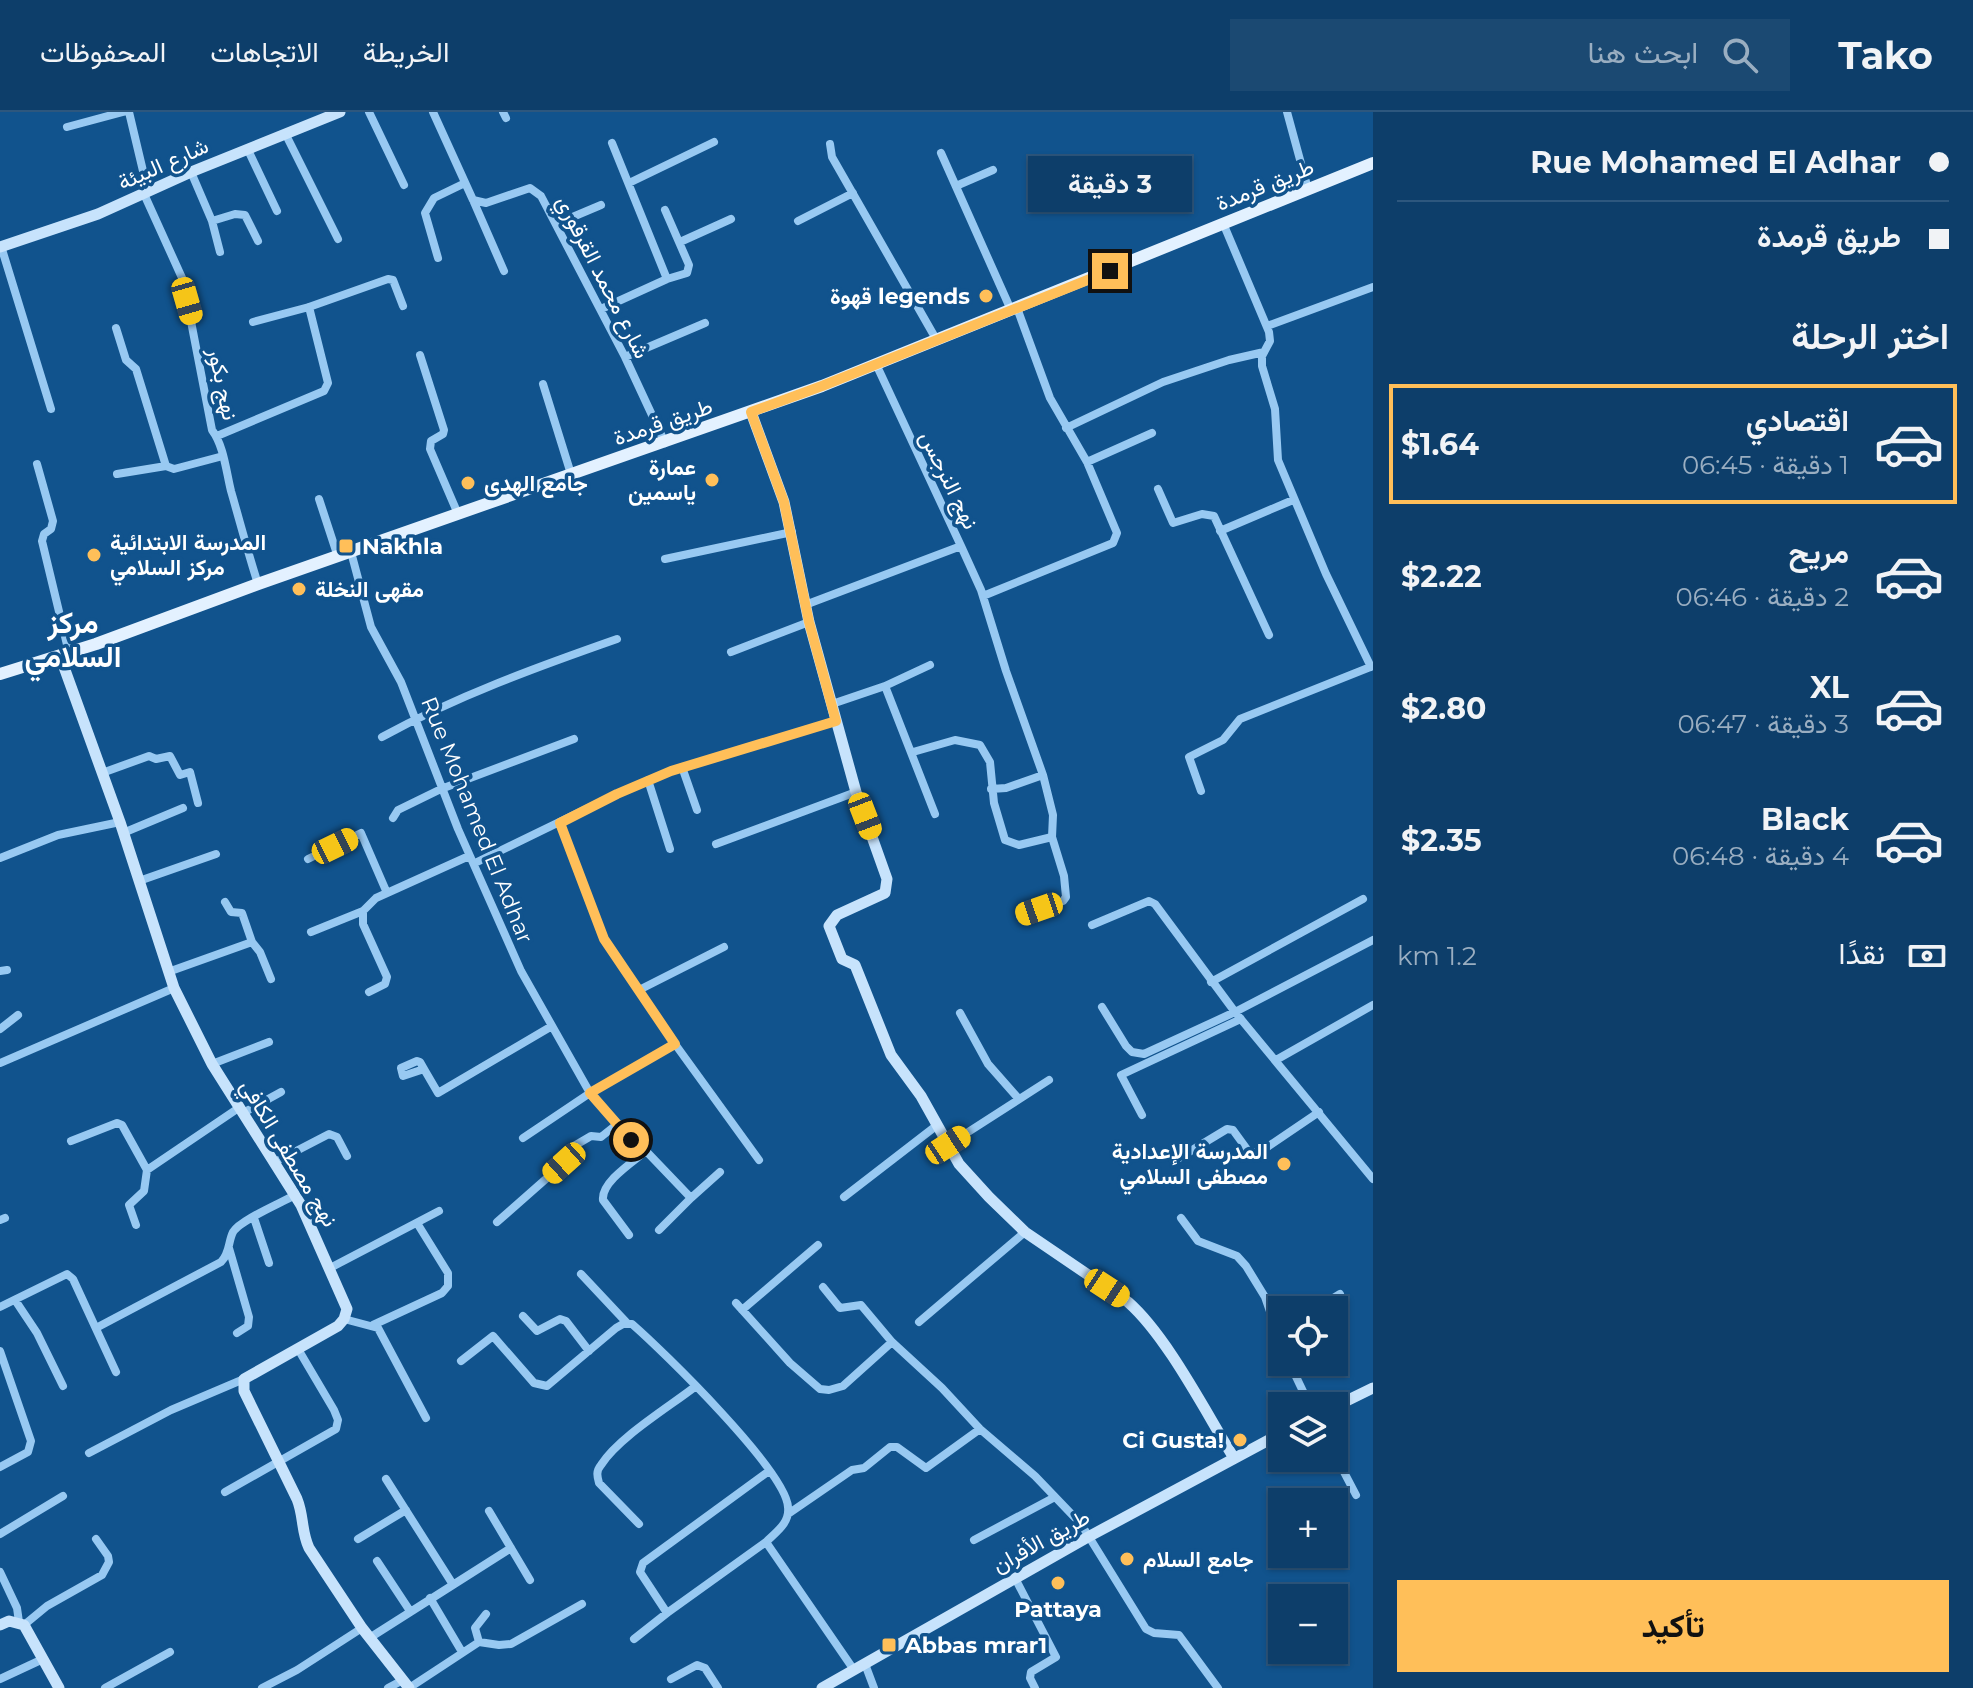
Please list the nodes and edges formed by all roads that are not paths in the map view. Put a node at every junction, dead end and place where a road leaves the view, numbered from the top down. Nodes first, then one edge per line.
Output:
1 (123, 112) edge
2 (129, 112) edge
3 (340, 112) edge
4 (369, 112) edge
5 (433, 112) edge
6 (1287, 112) edge
7 (326, 115) edge
8 (67, 127) dead end
9 (286, 135) junction
10 (714, 142) dead end
11 (612, 143) dead end
12 (830, 144) dead end
13 (248, 150) junction
14 (941, 153) dead end
15 (1373, 163) edge
16 (993, 170) dead end
17 (191, 172) junction
18 (465, 183) junction
19 (629, 183) junction
20 (404, 185) dead end
21 (956, 186) junction
22 (1308, 189) junction
23 (146, 193) junction
24 (853, 193) junction
25 (473, 200) junction
26 (601, 205) dead end
27 (665, 210) dead end
28 (277, 211) dead end
29 (731, 219) dead end
30 (212, 221) junction
31 (798, 221) dead end
32 (1223, 223) junction
33 (556, 224) junction
34 (338, 239) dead end
35 (258, 241) dead end
36 (680, 242) junction
37 (0, 246) edge
38 (220, 252) dead end
39 (438, 258) dead end
40 (504, 271) dead end
41 (667, 279) junction
42 (1373, 287) edge
43 (403, 306) dead end
44 (309, 307) junction
45 (601, 309) junction
46 (1014, 309) junction
47 (253, 322) dead end
48 (705, 323) dead end
49 (1267, 326) junction
50 (116, 328) dead end
51 (936, 339) junction
52 (1264, 352) junction
53 (420, 355) dead end
54 (625, 357) junction
55 (876, 364) junction
56 (543, 384) dead end
57 (51, 409) dead end
58 (751, 412) junction
59 (1066, 428) junction
60 (1152, 433) dead end
61 (217, 436) junction
62 (665, 443) junction
63 (223, 456) junction
64 (1087, 462) junction
65 (37, 464) dead end
66 (166, 466) junction
67 (117, 474) dead end
68 (571, 474) junction
69 (1158, 489) dead end
70 (319, 499) dead end
71 (1293, 500) junction
72 (458, 514) junction
73 (1220, 531) junction
74 (792, 532) junction
75 (961, 546) junction
76 (351, 552) junction
77 (338, 557) junction
78 (665, 559) dead end
79 (258, 584) junction
80 (983, 596) junction
81 (805, 605) junction
82 (809, 622) junction
83 (1269, 635) dead end
84 (617, 639) dead end
85 (731, 652) dead end
86 (65, 654) junction
87 (930, 665) dead end
88 (1372, 666) edge
89 (0, 674) edge
90 (885, 686) junction
91 (832, 704) junction
92 (417, 718) junction
93 (836, 721) junction
94 (382, 737) dead end
95 (574, 739) dead end
96 (913, 752) junction
97 (682, 767) junction
98 (102, 773) junction
99 (1043, 775) junction
100 (648, 780) junction
101 (441, 789) junction
102 (991, 789) junction
103 (1201, 791) dead end
104 (856, 792) junction
105 (198, 803) dead end
106 (183, 808) dead end
107 (697, 810) dead end
108 (935, 814) dead end
109 (393, 818) dead end
110 (560, 823) junction
111 (122, 828) junction
112 (1052, 837) junction
113 (716, 844) dead end
114 (670, 849) dead end
115 (216, 854) dead end
116 (0, 858) edge
117 (308, 859) dead end
118 (472, 860) junction
119 (139, 881) junction
120 (387, 893) junction
121 (1363, 899) dead end
122 (225, 902) dead end
123 (363, 911) junction
124 (1020, 916) dead end
125 (1092, 925) dead end
126 (311, 932) dead end
127 (1373, 940) edge
128 (252, 942) junction
129 (724, 947) dead end
130 (168, 972) junction
131 (271, 979) dead end
132 (1211, 982) junction
133 (174, 988) junction
134 (639, 990) junction
135 (369, 992) dead end
136 (1373, 1005) edge
137 (1102, 1007) dead end
138 (960, 1013) dead end
139 (18, 1015) dead end
140 (1238, 1016) junction
141 (552, 1026) junction
142 (0, 1029) edge
143 (269, 1042) dead end
144 (675, 1044) junction
145 (1276, 1060) junction
146 (0, 1063) edge
147 (212, 1064) junction
148 (424, 1069) dead end
149 (1049, 1080) dead end
150 (281, 1092) dead end
151 (590, 1093) junction
152 (1018, 1098) junction
153 (241, 1110) junction
154 (1319, 1112) junction
155 (1142, 1115) dead end
156 (616, 1125) junction
157 (936, 1126) junction
158 (523, 1138) dead end
159 (71, 1141) dead end
160 (948, 1145) junction
161 (646, 1151) junction
162 (347, 1156) dead end
163 (759, 1160) dead end
164 (1174, 1161) dead end
165 (275, 1162) junction
166 (147, 1170) junction
167 (720, 1172) dead end
168 (1373, 1179) edge
169 (295, 1195) junction
170 (844, 1197) dead end
171 (691, 1198) junction
172 (439, 1211) dead end
173 (254, 1218) junction
174 (1181, 1218) dead end
175 (497, 1222) dead end
176 (417, 1223) junction
177 (136, 1225) dead end
178 (659, 1230) dead end
179 (1025, 1232) junction
180 (629, 1235) dead end
181 (818, 1245) dead end
182 (229, 1248) junction
183 (269, 1263) dead end
184 (330, 1268) junction
185 (581, 1274) dead end
186 (823, 1287) dead end
187 (1340, 1294) dead end
188 (1337, 1296) edge
189 (15, 1300) junction
190 (1268, 1304) edge
191 (0, 1307) edge
192 (523, 1316) dead end
193 (344, 1319) junction
194 (919, 1322) dead end
195 (627, 1323) junction
196 (373, 1325) junction
197 (96, 1328) junction
198 (237, 1333) dead end
199 (892, 1342) junction
200 (298, 1349) junction
201 (0, 1351) edge
202 (589, 1351) junction
203 (461, 1361) dead end
204 (116, 1372) dead end
205 (244, 1379) junction
206 (63, 1386) dead end
207 (696, 1386) junction
208 (1373, 1388) edge
209 (1348, 1400) edge
210 (426, 1418) dead end
211 (980, 1429) junction
212 (1268, 1440) edge
213 (89, 1453) dead end
214 (1234, 1458) junction
215 (278, 1461) junction
216 (0, 1467) edge
217 (769, 1471) junction
218 (1344, 1472) edge
219 (386, 1479) dead end
220 (225, 1492) dead end
221 (1356, 1495) dead end
222 (63, 1496) dead end
223 (1055, 1497) junction
224 (406, 1510) junction
225 (489, 1511) dead end
226 (788, 1514) junction
227 (639, 1524) dead end
228 (0, 1534) edge
229 (1088, 1537) junction
230 (96, 1539) dead end
231 (358, 1539) dead end
232 (974, 1540) dead end
233 (766, 1542) junction
234 (511, 1548) junction
235 (377, 1561) dead end
236 (0, 1572) edge
237 (1015, 1578) junction
238 (530, 1580) dead end
239 (452, 1583) junction
240 (430, 1598) junction
241 (582, 1604) dead end
242 (410, 1611) junction
243 (667, 1613) junction
244 (486, 1614) dead end
245 (21, 1624) junction
246 (0, 1625) edge
247 (362, 1628) junction
248 (371, 1637) junction
249 (634, 1639) dead end
250 (479, 1642) junction
251 (170, 1652) dead end
252 (462, 1652) junction
253 (43, 1659) junction
254 (859, 1667) junction
255 (0, 1679) edge
256 (671, 1679) dead end
257 (407, 1685) edge
258 (59, 1688) edge
259 (105, 1688) edge
260 (262, 1688) edge
261 (388, 1688) edge
262 (718, 1688) edge
263 (822, 1688) edge
264 (874, 1688) edge
265 (1035, 1688) edge
266 (1218, 1688) edge

1 - 8 street
2 - 23 street, نهج بكور
3 - 7 street, شارع البيئة
4 - 20 street
5 - 18 street
6 - 22 street
7 - 9 street, شارع البيئة
9 - 13 street, شارع البيئة
9 - 34 street
10 - 19 street
11 - 19 street
12 - 24 street
13 - 17 street, شارع البيئة
13 - 28 street
14 - 21 street
15 - 22 main road, طريق قرمدة
16 - 21 street
17 - 23 street, شارع البيئة
17 - 30 street
18 - 25 street
18 - 39 street
19 - 41 street
21 - 46 street
22 - 32 main road, طريق قرمدة
23 - 37 street, شارع البيئة
23 - 61 street, نهج بكور
24 - 31 street
24 - 51 street
25 - 33 street, شارع محمد القرقوري
25 - 40 street
26 - 33 street
27 - 36 street
29 - 36 street
30 - 35 street
30 - 38 street
32 - 46 main road, طريق قرمدة
32 - 49 street
33 - 45 street, شارع محمد القرقوري
36 - 41 street
37 - 57 street
41 - 45 street
42 - 49 street
43 - 44 street
44 - 47 street
44 - 61 street
45 - 54 street, شارع محمد القرقوري
46 - 51 main road, طريق قرمدة
46 - 59 street
48 - 54 street
49 - 52 street
50 - 66 street
51 - 55 main road, طريق قرمدة
52 - 59 street
52 - 71 street
53 - 72 street
54 - 62 street, شارع محمد القرقوري
55 - 58 main road, طريق قرمدة
55 - 75 street, نهج النرجس
56 - 68 street
58 - 62 main road, طريق قرمدة
58 - 74 street
59 - 64 street
60 - 64 street
61 - 63 street, نهج بكور
62 - 68 main road, طريق قرمدة
63 - 66 street
63 - 79 street, نهج بكور
64 - 80 street
65 - 86 street
66 - 67 street
68 - 72 main road, طريق قرمدة
69 - 73 street
70 - 77 street
71 - 73 street
71 - 88 street
72 - 76 main road, طريق قرمدة
73 - 83 street
74 - 78 street
74 - 81 street
75 - 80 street
75 - 81 street, نهج النرجس
76 - 77 main road, طريق قرمدة
76 - 92 street, Rue Mohamed El Adhar
77 - 79 main road, طريق قرمدة
79 - 86 main road, طريق قرمدة
80 - 99 street
81 - 82 street
82 - 85 street
82 - 91 street
84 - 92 street
86 - 89 main road, طريق قرمدة
86 - 98 street, نهج مصطفى الكافي
87 - 90 street
88 - 103 street
90 - 91 street
90 - 96 street
91 - 93 street
92 - 94 street
92 - 101 street, Rue Mohamed El Adhar
93 - 97 street
93 - 104 street
95 - 101 street
96 - 102 street
96 - 108 street
97 - 100 street
97 - 107 street
98 - 105 street
98 - 111 street, نهج مصطفى الكافي
99 - 102 street
99 - 112 street
100 - 110 street
100 - 114 street
101 - 109 street
101 - 118 street, Rue Mohamed El Adhar
102 - 112 street
104 - 113 street
104 - 157 street
106 - 111 street
110 - 118 street
110 - 134 street
111 - 116 street
111 - 119 street, نهج مصطفى الكافي
112 - 124 street
115 - 119 street
117 - 120 street
118 - 120 street
118 - 141 street, Rue Mohamed El Adhar
119 - 130 street, نهج مصطفى الكافي
120 - 123 street
121 - 132 street
122 - 128 street
123 - 126 street
123 - 135 street
125 - 132 street
127 - 140 street
128 - 130 street
128 - 131 street
129 - 134 street
130 - 133 street, نهج مصطفى الكافي
132 - 140 street
133 - 146 street
133 - 147 street, نهج مصطفى الكافي
134 - 144 street
136 - 145 street
137 - 140 street
138 - 152 street
139 - 142 street
140 - 145 street
140 - 155 street
141 - 148 street
141 - 151 street, Rue Mohamed El Adhar
143 - 147 street
144 - 151 street
144 - 163 street
145 - 154 street
147 - 153 street, نهج مصطفى الكافي
149 - 152 street
150 - 153 street
151 - 156 street, Rue Mohamed El Adhar
151 - 158 street
152 - 160 street
153 - 165 street, نهج مصطفى الكافي
153 - 166 street
154 - 164 street
154 - 168 street
156 - 161 street, Rue Mohamed El Adhar
156 - 175 street
157 - 160 street
157 - 170 street
159 - 166 street
160 - 179 street
161 - 171 street, Rue Mohamed El Adhar
161 - 180 street
162 - 165 street
165 - 169 street, نهج مصطفى الكافي
166 - 177 street
167 - 171 street
169 - 173 street
169 - 184 street, نهج مصطفى الكافي
171 - 178 street
172 - 176 street
173 - 182 street
173 - 183 street
174 - 190 street
176 - 184 street
176 - 196 street
179 - 194 street
179 - 214 street
181 - 199 street
182 - 197 street
182 - 198 street
184 - 193 street, نهج مصطفى الكافي
185 - 195 street
186 - 199 street
187 - 188 street
189 - 191 street
189 - 197 street
189 - 206 street
192 - 202 street
193 - 196 street
193 - 200 street
195 - 202 street
195 - 207 street
196 - 210 street
197 - 204 street
199 - 211 street
200 - 205 street
200 - 215 street
201 - 216 street
202 - 203 street
205 - 213 street
205 - 215 street
207 - 217 street
207 - 227 street
208 - 209 street
211 - 223 street
211 - 226 street
212 - 214 street, طريق الأفران
214 - 229 street, طريق الأفران
215 - 220 street
215 - 247 street
217 - 226 street
217 - 243 street
218 - 221 street
219 - 224 street
222 - 228 street
223 - 229 street
223 - 232 street
224 - 231 street
224 - 239 street
225 - 234 street
226 - 233 street
229 - 237 street, طريق الأفران
229 - 266 street
230 - 245 street
233 - 243 street
233 - 254 street
234 - 238 street
234 - 239 street
235 - 242 street
236 - 245 street
237 - 254 street, طريق الأفران
237 - 265 street
239 - 240 street
240 - 242 street
240 - 252 street
241 - 250 street
242 - 248 street
243 - 249 street
244 - 250 street
245 - 246 street
245 - 253 street
247 - 248 street
247 - 260 street
248 - 257 street
250 - 252 street
251 - 259 street
252 - 257 street
253 - 255 street
253 - 258 street
254 - 263 street, طريق الأفران
254 - 264 street
256 - 262 street
257 - 261 street

